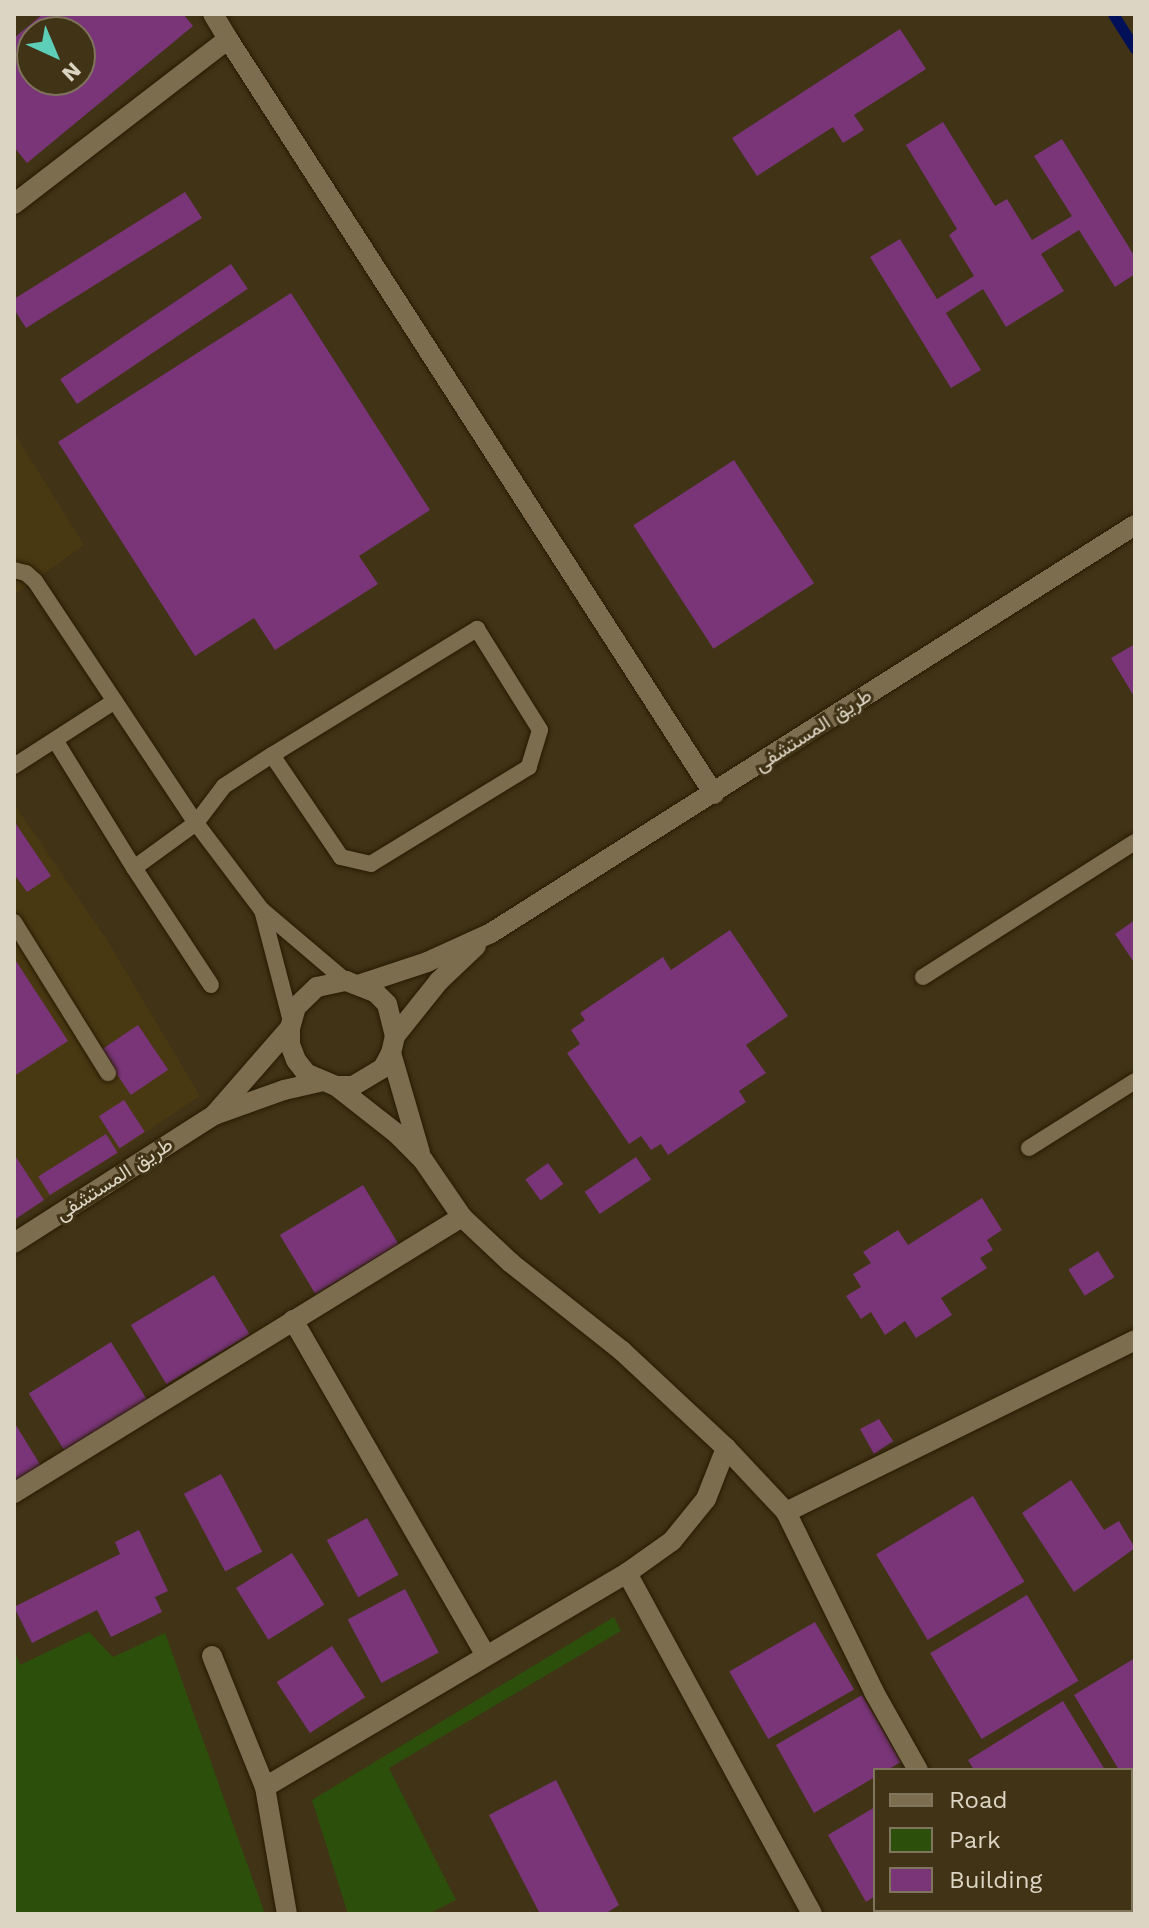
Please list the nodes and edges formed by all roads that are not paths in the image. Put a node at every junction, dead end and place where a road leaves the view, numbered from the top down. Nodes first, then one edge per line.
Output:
1 (213, 14) edge
2 (228, 39) junction
3 (14, 204) edge
4 (1135, 525) edge
5 (14, 570) edge
6 (115, 701) junction
7 (55, 740) junction
8 (272, 755) junction
9 (14, 766) edge
10 (714, 794) junction
11 (196, 823) junction
12 (1135, 842) edge
13 (134, 868) junction
14 (261, 909) junction
15 (14, 922) edge
16 (491, 933) junction
17 (923, 977) dead end
18 (353, 983) junction
19 (211, 985) dead end
20 (290, 1024) junction
21 (393, 1045) junction
22 (108, 1073) dead end
23 (1135, 1081) edge
24 (328, 1084) junction
25 (214, 1115) junction
26 (1029, 1148) dead end
27 (423, 1160) junction
28 (462, 1217) junction
29 (14, 1243) edge
30 (293, 1320) junction
31 (1135, 1340) edge
32 (726, 1448) junction
33 (14, 1493) edge
34 (786, 1512) junction
35 (627, 1573) junction
36 (486, 1655) junction
37 (212, 1656) dead end
38 (917, 1768) edge
39 (265, 1787) junction
40 (287, 1914) edge
41 (812, 1914) edge

1 - 2 street
2 - 3 street
2 - 10 street
4 - 10 street, طريق المستشفى
5 - 6 lane
6 - 7 lane
6 - 11 lane
7 - 9 lane
7 - 13 lane
8 - 8 lane
8 - 11 lane
10 - 16 street, طريق المستشفى
11 - 13 lane
11 - 14 lane
12 - 17 lane
13 - 19 lane
14 - 18 lane
14 - 20 lane
15 - 22 lane
16 - 18 street, طريق المستشفى
16 - 21 street, طريق المستشفى
18 - 20 street
18 - 21 street
20 - 24 street
20 - 25 street, طريق المستشفى
21 - 24 street
21 - 27 street
23 - 26 lane
24 - 25 street, طريق المستشفى
24 - 27 street
25 - 29 street, طريق المستشفى
27 - 28 street
28 - 30 street
28 - 32 street
30 - 33 street
30 - 36 street
31 - 34 street
32 - 34 street
32 - 35 street
34 - 38 street
35 - 36 street
35 - 41 street
36 - 39 street
37 - 39 street
39 - 40 street

